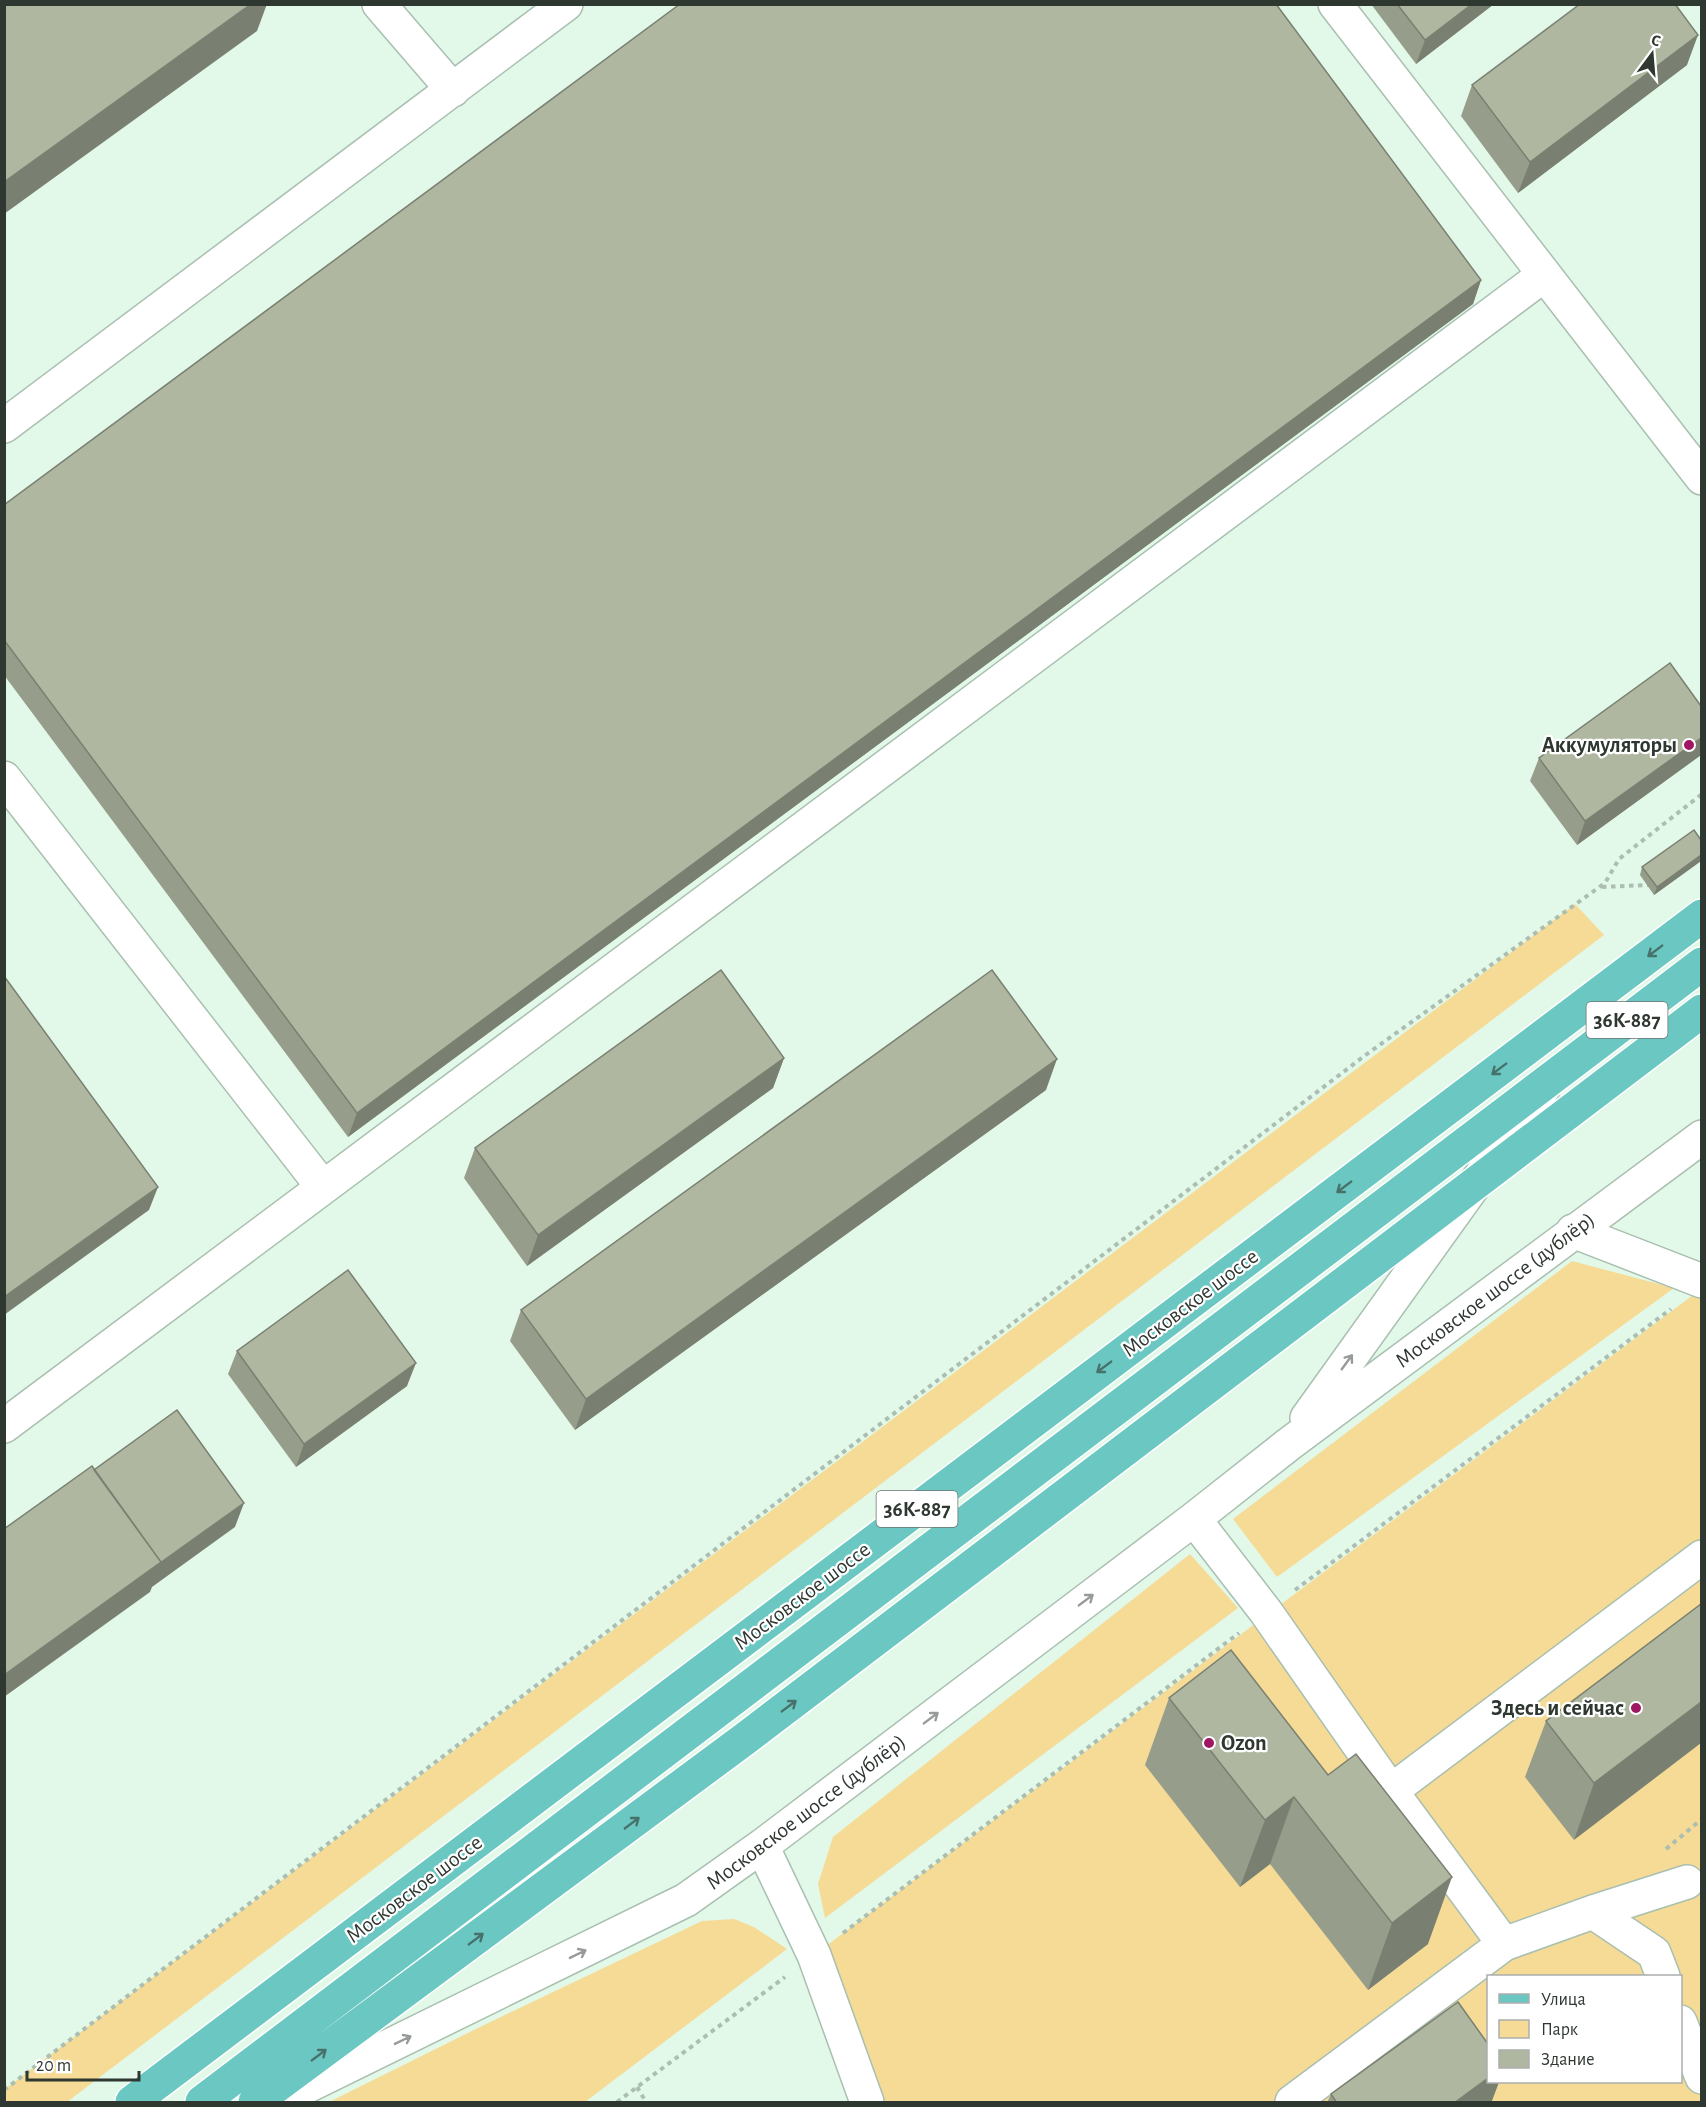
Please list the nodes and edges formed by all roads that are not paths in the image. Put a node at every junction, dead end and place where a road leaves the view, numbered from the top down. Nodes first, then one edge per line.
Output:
1 (379, 4) edge
2 (566, 4) edge
3 (1335, 4) edge
4 (453, 90) junction
5 (1544, 275) junction
6 (4, 426) edge
7 (1701, 478) edge
8 (4, 778) edge
9 (1701, 916) edge
10 (1701, 964) edge
11 (1701, 1011) edge
12 (1552, 1076) junction
13 (1701, 1137) edge
14 (1474, 1184) junction
15 (322, 1186) junction
16 (1573, 1231) junction
17 (1701, 1281) edge
18 (4, 1426) edge
19 (1289, 1444) junction
20 (1194, 1519) junction
21 (1701, 1557) edge
22 (1391, 1791) junction
23 (762, 1846) junction
24 (1687, 1882) dead end
25 (1593, 1912) junction
26 (1504, 1944) junction
27 (1662, 1975) edge
28 (1682, 2027) edge
29 (1701, 2077) edge
30 (132, 2103) edge
31 (202, 2103) edge
32 (255, 2103) edge
33 (275, 2103) edge
34 (867, 2103) edge
35 (1292, 2103) edge

1 - 4 street
2 - 4 street
3 - 5 street
4 - 6 street
5 - 7 street
5 - 15 street
8 - 15 street
9 -> 30 main road, Московское шоссе / 36К-887
10 - 12 main road, Московское шоссе / 36К-887
11 - 14 main road, 36К-887
12 - 14 street, Московское шоссе (дублёр)
12 - 31 main road, Московское шоссе / 36К-887
13 - 16 street, Московское шоссе (дублёр)
19 -> 14 street, Московское шоссе (дублёр)
32 -> 14 main road, 36К-887
15 - 18 street
16 - 17 street
16 - 19 street, Московское шоссе (дублёр)
19 - 20 street, Московское шоссе (дублёр)
20 - 22 street
23 -> 20 street, Московское шоссе (дублёр)
21 - 22 street
22 - 26 street
33 -> 23 street, Московское шоссе (дублёр)
23 - 34 street
24 - 25 street
25 - 26 street
25 - 27 street
26 - 35 street
28 - 29 street

